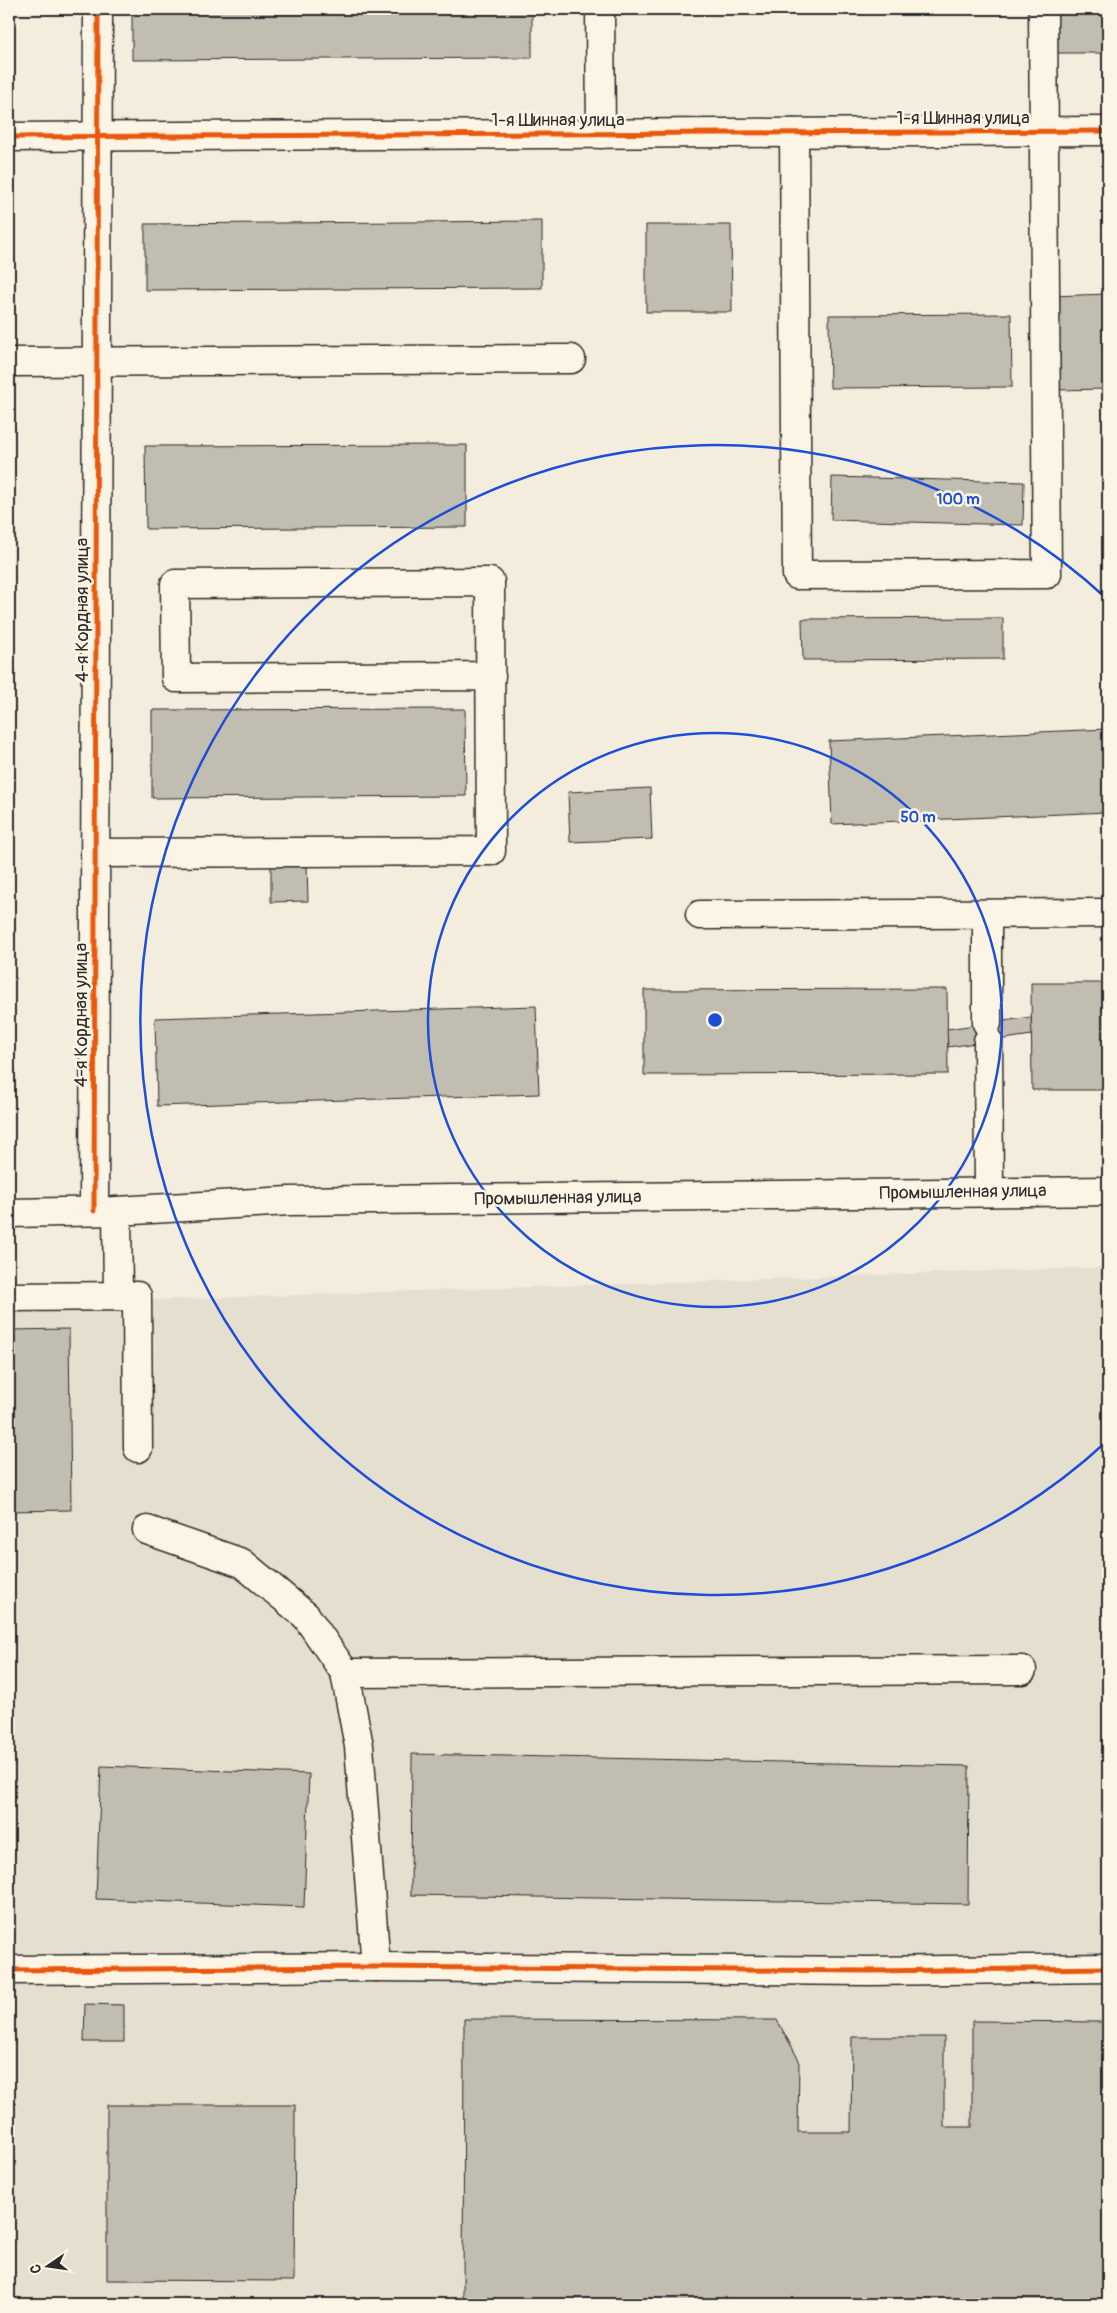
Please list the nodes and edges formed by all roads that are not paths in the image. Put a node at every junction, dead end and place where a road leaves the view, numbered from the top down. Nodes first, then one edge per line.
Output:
1 (98, 9) edge
2 (600, 9) edge
3 (1043, 9) edge
4 (1108, 131) edge
5 (1044, 132) junction
6 (794, 133) junction
7 (601, 134) junction
8 (99, 136) junction
9 (9, 137) edge
10 (571, 359) dead end
11 (9, 362) edge
12 (98, 362) junction
13 (491, 676) junction
14 (95, 853) junction
15 (1108, 913) edge
16 (987, 914) junction
17 (700, 915) dead end
18 (1108, 1191) edge
19 (989, 1192) junction
20 (106, 1211) junction
21 (9, 1213) edge
22 (118, 1296) junction
23 (9, 1297) edge
24 (138, 1448) dead end
25 (147, 1530) dead end
26 (1022, 1670) dead end
27 (345, 1673) junction
28 (376, 1967) junction
29 (1108, 1968) edge
30 (9, 1970) edge

1 - 8 street, 4-я Кордная улица
2 - 7 street
3 - 5 street
4 - 5 street, 1-я Шинная улица
5 - 6 street, 1-я Шинная улица
5 - 6 street
6 - 7 street, 1-я Шинная улица
7 - 8 street, 1-я Шинная улица
8 - 9 street, 1-я Шинная улица
8 - 12 street, 4-я Кордная улица
10 - 12 street
11 - 12 street
12 - 14 street, 4-я Кордная улица
13 - 13 street
13 - 14 street
14 - 20 street, 4-я Кордная улица
15 - 16 street
16 - 17 street
16 - 19 street
18 - 19 street, Промышленная улица
19 - 20 street, Промышленная улица
20 - 21 street, Промышленная улица
20 - 22 street, 4-я Кордная улица
22 - 23 street
22 - 24 street
25 - 27 street
26 - 27 street
27 - 28 street
28 - 29 street
28 - 30 street

